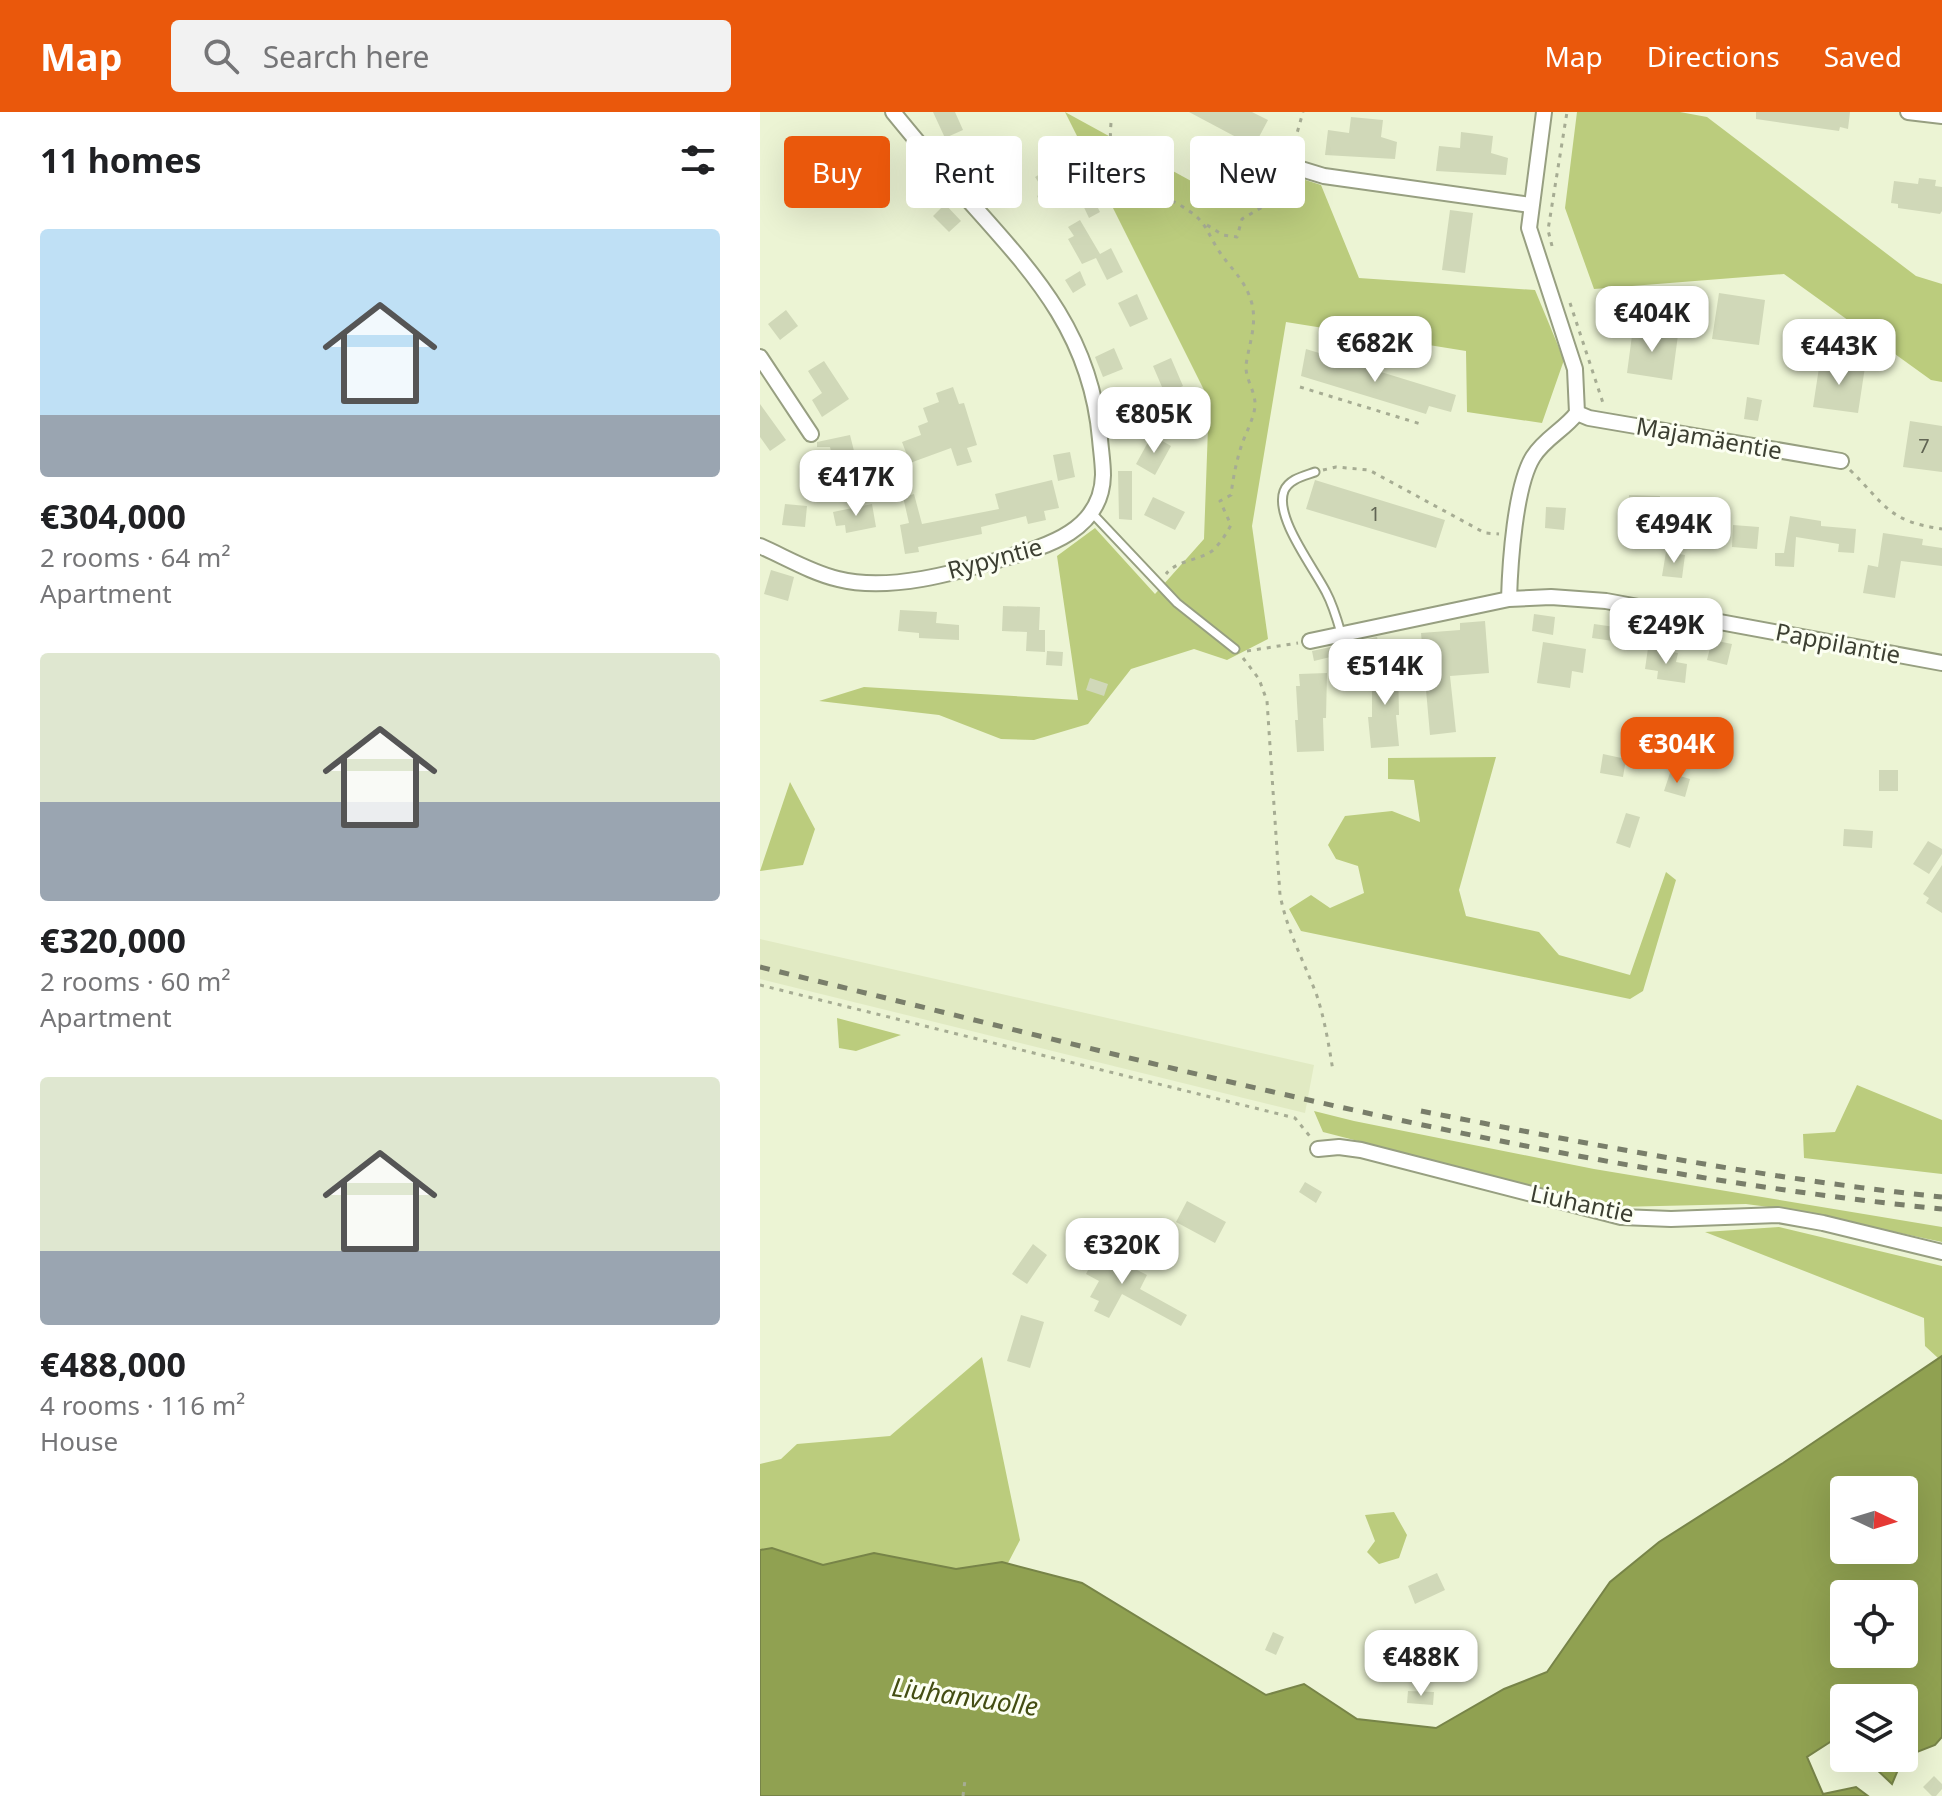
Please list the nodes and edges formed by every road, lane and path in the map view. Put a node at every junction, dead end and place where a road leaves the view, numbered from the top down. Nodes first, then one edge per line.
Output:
1 (893, 112) edge
2 (1303, 112) edge
3 (1544, 112) edge
4 (1567, 112) edge
5 (1908, 112) edge
6 (1942, 116) edge
7 (1111, 123) dead end
8 (1298, 136) edge
9 (1305, 170) edge
10 (1530, 205) junction
11 (1261, 208) edge
12 (1204, 224) junction
13 (1554, 257) dead end
14 (1568, 296) dead end
15 (760, 357) edge
16 (1300, 387) dead end
17 (1577, 413) junction
18 (1603, 420) junction
19 (1424, 425) dead end
20 (811, 434) dead end
21 (1841, 461) joint
22 (1315, 472) joint
23 (1092, 513) junction
24 (1942, 529) edge
25 (1515, 535) junction
26 (760, 546) edge
27 (1158, 583) junction
28 (1509, 599) junction
29 (1341, 633) junction
30 (1310, 641) joint
31 (1235, 649) junction
32 (1942, 663) edge
33 (760, 985) edge
34 (1333, 1071) dead end
35 (1318, 1149) joint
36 (1942, 1252) edge
37 (965, 1780) dead end
38 (963, 1796) edge

1 - 23 street
2 - 8 path
3 - 10 street
4 - 13 path
5 - 6 street
7 - 12 path
9 - 10 street
10 - 17 street
11 - 12 path
12 - 27 path
14 - 18 path
15 - 20 street
16 - 19 path
17 - 18 street, Majamäentie
17 - 25 street
18 - 21 street, Majamäentie
21 - 24 path
22 - 25 path
22 - 29 lane
23 - 26 street, Rypyntie
23 - 27 lane
25 - 28 street
27 - 31 lane
28 - 29 street, Pappilantie
28 - 32 street, Pappilantie
29 - 30 street, Pappilantie
30 - 31 path
31 - 34 path
33 - 35 path
35 - 36 street, Liuhantie
37 - 38 path

